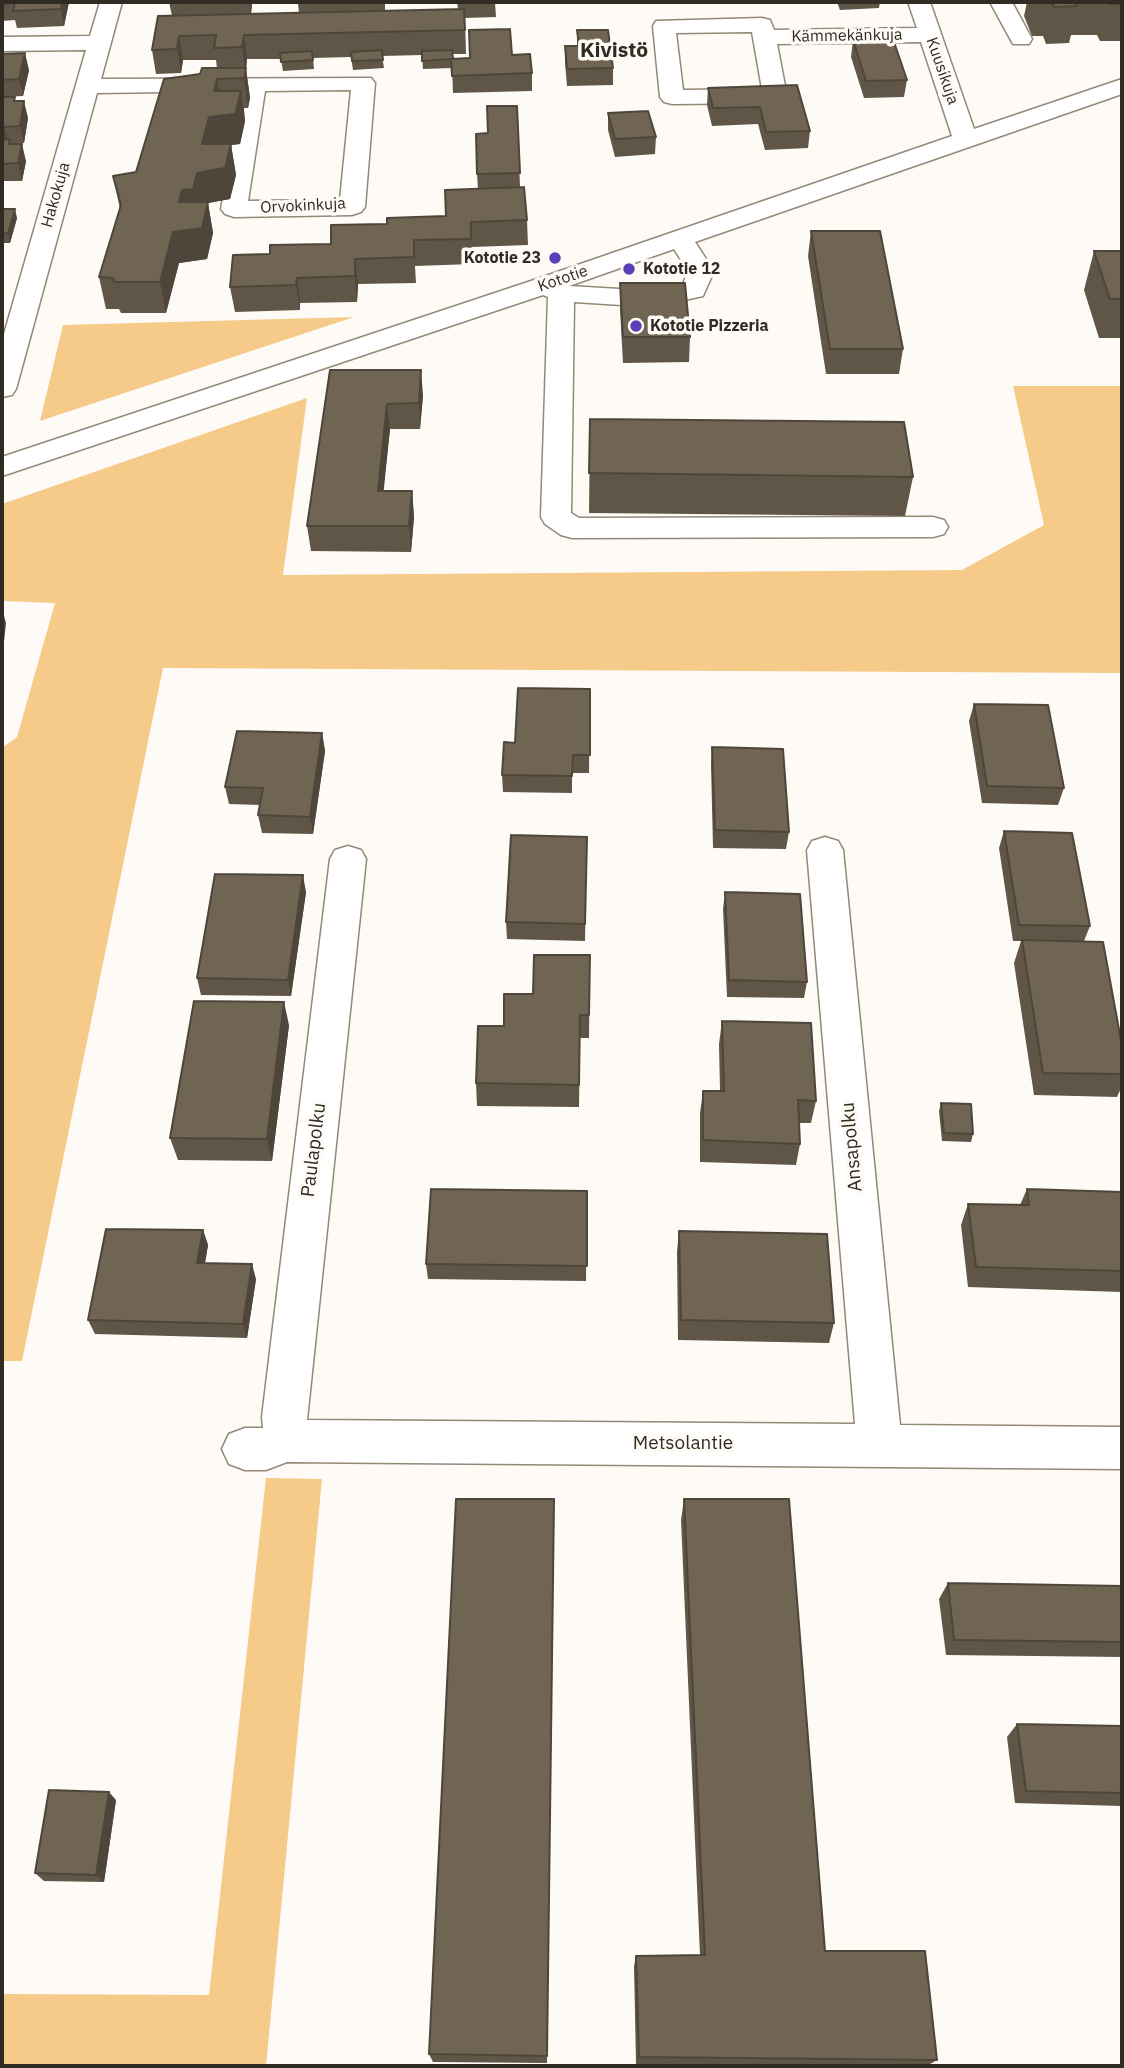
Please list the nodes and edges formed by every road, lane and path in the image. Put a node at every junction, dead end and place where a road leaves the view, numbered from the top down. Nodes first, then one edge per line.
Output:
1 (111, 2) edge
2 (919, 2) edge
3 (1001, 2) edge
4 (930, 35) junction
5 (764, 37) junction
6 (1021, 39) dead end
7 (99, 43) junction
8 (2, 44) edge
9 (254, 84) junction
10 (87, 86) junction
11 (1122, 86) edge
12 (966, 141) junction
13 (680, 239) junction
14 (552, 289) junction
15 (15, 294) edge
16 (2, 389) edge
17 (2, 467) edge
18 (933, 527) dead end
19 (825, 850) dead end
20 (348, 859) dead end
21 (266, 1445) joint
22 (879, 1445) junction
23 (1122, 1448) edge

1 - 7 street, Hakokuja
2 - 4 street, Kuusikuja
3 - 6 street
4 - 5 street, Kämmekänkuja
4 - 12 street, Kuusikuja
5 - 5 street, Kämmekänkuja
7 - 8 street
7 - 10 street, Hakokuja
9 - 9 street, Orvokinkuja
9 - 10 street, Orvokinkuja
10 - 15 street, Hakokuja
11 - 12 street, Kototie
12 - 13 street, Kototie
13 - 14 street, Kototie
13 - 14 street
14 - 17 street, Kototie
14 - 18 street
15 - 16 street, Hakokuja
19 - 22 street, Ansapolku
20 - 21 street, Paulapolku
21 - 22 street, Metsolantie
22 - 23 street, Metsolantie

